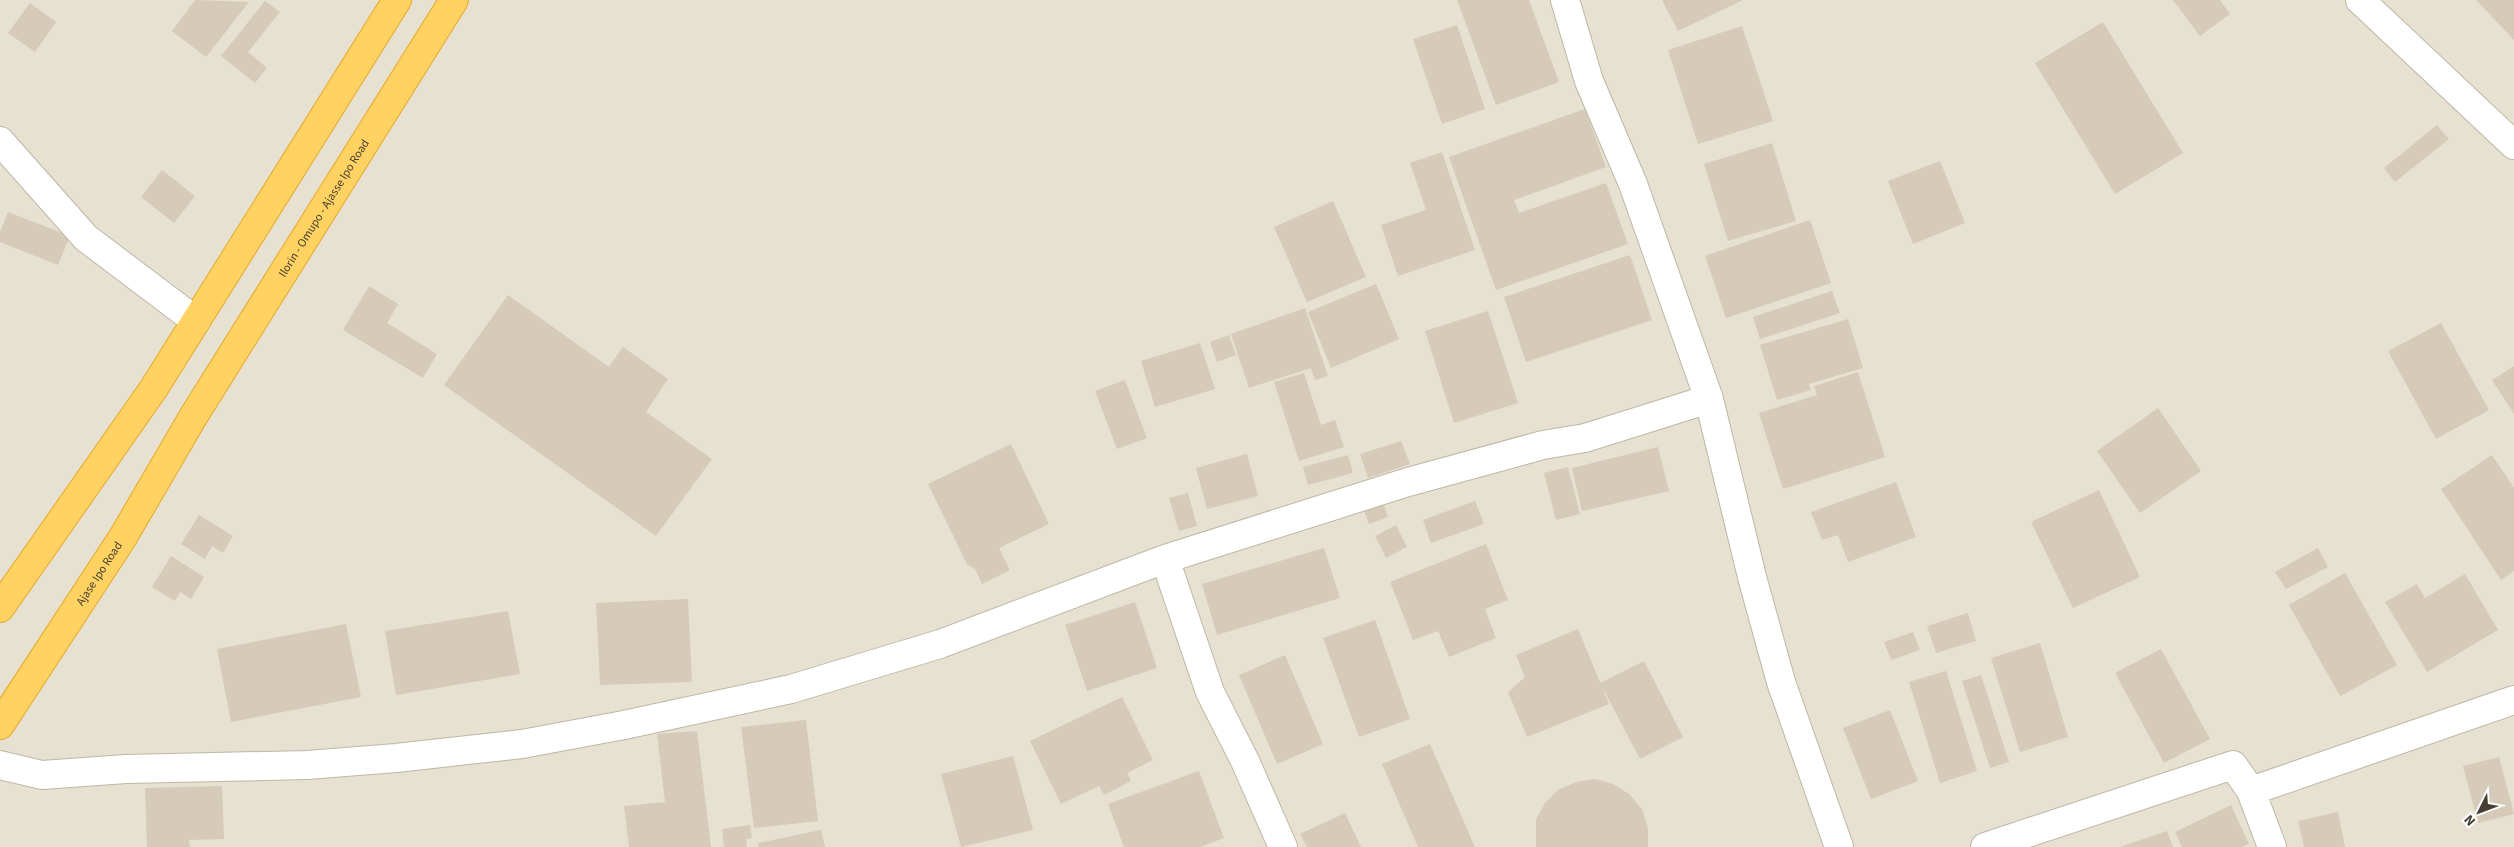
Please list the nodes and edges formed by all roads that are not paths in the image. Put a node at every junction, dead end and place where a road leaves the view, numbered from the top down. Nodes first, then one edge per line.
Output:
1 (397, 0) edge
2 (454, 0) edge
3 (1565, 0) edge
4 (2360, 0) edge
5 (2509, 130) edge
6 (0, 141) edge
7 (196, 321) junction
8 (1709, 400) junction
9 (193, 417) joint
10 (1165, 559) junction
11 (0, 608) edge
12 (2514, 700) edge
13 (0, 725) edge
14 (0, 764) edge
15 (2252, 791) junction
16 (1283, 847) edge
17 (1839, 847) edge
18 (1985, 847) edge
19 (2272, 847) edge

1 - 7 highway
2 - 9 highway, Ilorin - Omupo - Ajasse Ipo Road
3 - 8 street
4 - 5 street
6 - 7 street
7 - 11 highway
8 - 10 street
8 - 17 street
9 - 13 highway, Ajase Ipo Road
10 - 14 street
10 - 16 street
12 - 15 street
15 - 18 street
15 - 19 street

